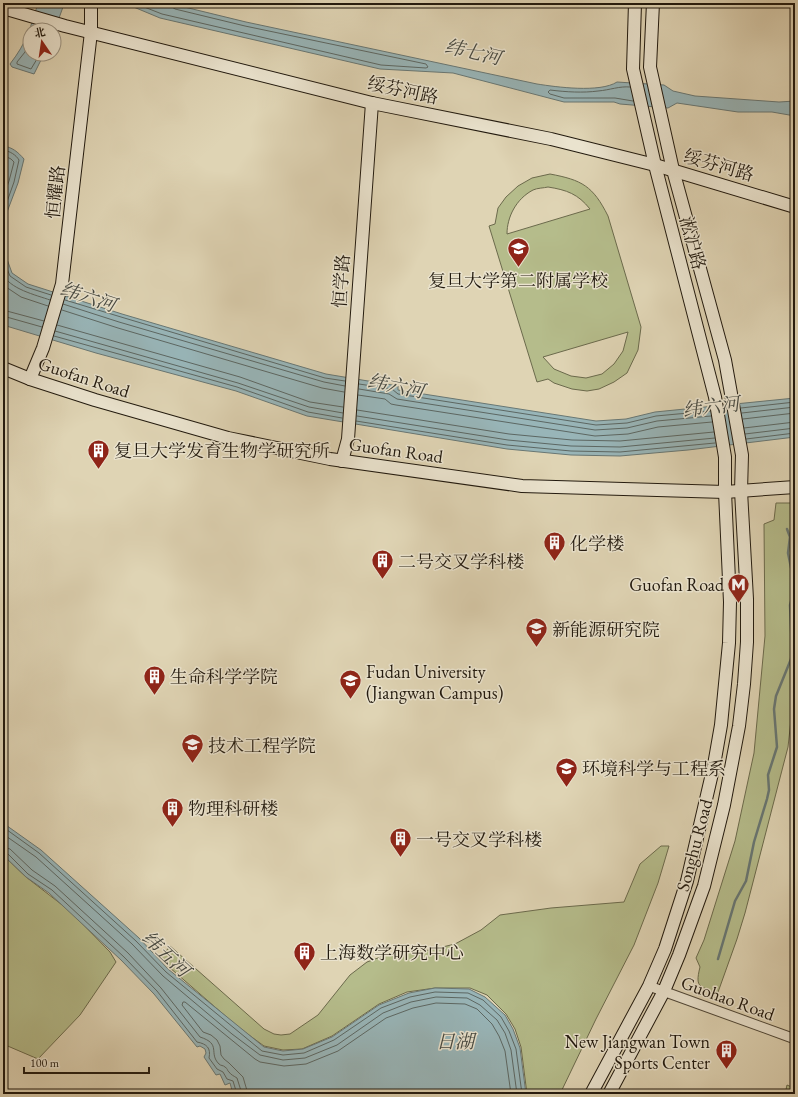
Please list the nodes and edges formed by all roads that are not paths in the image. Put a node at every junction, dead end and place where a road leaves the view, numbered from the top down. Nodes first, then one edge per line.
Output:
1 (91, 3) edge
2 (635, 3) edge
3 (653, 3) edge
4 (3, 8) edge
5 (91, 32) junction
6 (372, 102) junction
7 (655, 165) junction
8 (673, 170) junction
9 (795, 207) edge
10 (3, 368) edge
11 (30, 379) junction
12 (742, 455) joint
13 (342, 461) junction
14 (795, 487) edge
15 (741, 491) junction
16 (725, 492) junction
17 (649, 986) junction
18 (664, 991) junction
19 (795, 1039) edge
20 (591, 1094) edge
21 (609, 1094) edge

1 - 5 street, 恒耀路
2 - 7 street, 淞沪路
3 - 8 street, 淞沪路
4 - 5 street, 绥芬河路
5 - 6 street, 绥芬河路
5 - 11 street, 恒耀路
6 - 7 street, 绥芬河路
6 - 13 street, 恒学路
7 - 8 street, 绥芬河路
7 - 16 street, 淞沪路
8 - 9 street, 绥芬河路
8 - 12 street, 淞沪路
10 - 11 street, Guofan Road
11 - 13 street, Guofan Road
12 - 15 street, Songhu Road
13 - 16 street, Guofan Road
14 - 15 street, Guofan Road
15 - 16 street, Guofan Road
15 - 18 street, Songhu Road
16 - 17 street, Songhu Road
17 - 18 street, Guohao Road
17 - 20 street, Songhu Road
18 - 19 street, Guohao Road
18 - 21 street, Songhu Road

